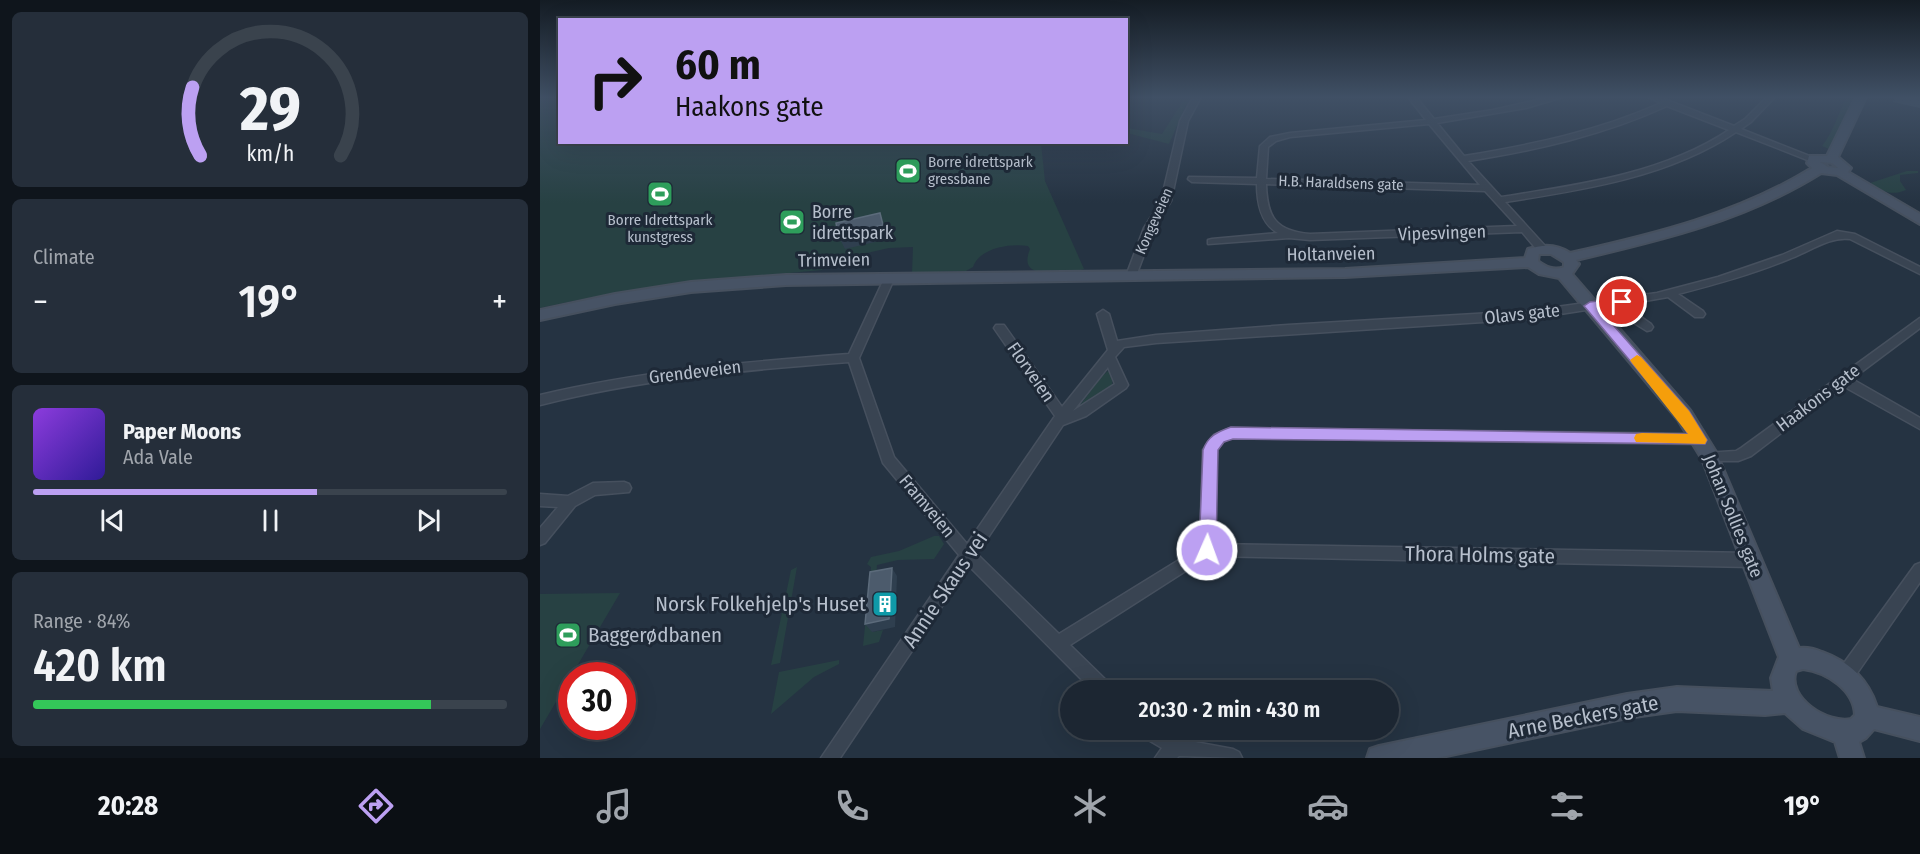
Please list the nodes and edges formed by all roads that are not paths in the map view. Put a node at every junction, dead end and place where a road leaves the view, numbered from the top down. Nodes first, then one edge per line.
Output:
1 (1181, 132) edge
2 (1316, 132) edge
3 (1440, 132) edge
4 (1593, 132) edge
5 (1728, 132) edge
6 (1739, 132) edge
7 (1844, 132) edge
8 (1462, 159) junction
9 (1831, 159) junction
10 (1816, 164) junction
11 (1840, 172) junction
12 (1192, 179) dead end
13 (1262, 181) junction
14 (1489, 188) junction
15 (1500, 200) junction
16 (1920, 220) edge
17 (1524, 229) junction
18 (1288, 235) junction
19 (1212, 242) dead end
20 (1542, 249) junction
21 (1531, 262) junction
22 (1565, 265) junction
23 (1920, 271) edge
24 (1131, 276) junction
25 (889, 279) junction
26 (1670, 293) junction
27 (1622, 302) junction
28 (1590, 306) junction
29 (1103, 314) dead end
30 (1699, 314) dead end
31 (540, 315) edge
32 (1920, 322) edge
33 (1647, 327) dead end
34 (1000, 328) dead end
35 (1112, 353) junction
36 (853, 358) junction
37 (1843, 380) junction
38 (540, 399) edge
39 (1061, 419) junction
40 (1920, 424) edge
41 (1700, 440) junction
42 (1710, 457) junction
43 (624, 488) dead end
44 (540, 500) edge
45 (570, 502) junction
46 (540, 539) edge
47 (1207, 550) junction
48 (969, 555) junction
49 (1752, 560) junction
50 (1920, 570) edge
51 (1057, 644) junction
52 (1794, 660) junction
53 (1845, 676) junction
54 (1094, 680) edge
55 (1790, 701) junction
56 (1867, 716) junction
57 (1920, 729) edge
58 (1844, 734) junction
59 (1157, 740) edge
60 (1170, 752) edge
61 (830, 758) edge
62 (1233, 758) edge
63 (1379, 758) edge
64 (1851, 758) edge

1 - 24 street, Kongeveien
2 - 13 street
3 - 8 street
4 - 8 street
5 - 15 street
6 - 10 street
7 - 9 main road
8 - 14 street
9 - 10 main road
9 - 11 main road
10 - 11 main road
10 - 22 main road, Holtanveien
11 - 16 main road
12 - 13 street, H.B. Haraldsens gate
13 - 14 street, H.B. Haraldsens gate
13 - 18 street
14 - 15 street
15 - 17 street
17 - 18 street, Vipesvingen
17 - 20 street
18 - 19 street, Vipesvingen
20 - 21 main road
20 - 22 main road
21 - 22 main road, Holtanveien
21 - 24 main road, Holtanveien
22 - 28 main road, Johan Sollies gate
23 - 26 street, Olavs gate
24 - 25 main road, Trimveien
25 - 31 main road, Trimveien
25 - 36 street
26 - 27 street, Olavs gate
26 - 30 street
27 - 28 street, Olavs gate
27 - 33 street
28 - 35 street, Olavs gate
28 - 41 main road, Johan Sollies gate
29 - 35 street
32 - 37 street, Haakons gate
34 - 39 street, Florveien
35 - 39 street, Annie Skaus vei
35 - 39 street
36 - 38 street, Grendeveien
36 - 48 street, Framveien
37 - 40 street
37 - 42 street, Haakons gate
39 - 48 street, Annie Skaus vei
41 - 42 main road, Johan Sollies gate
41 - 47 street
42 - 49 main road, Johan Sollies gate
43 - 45 street
44 - 45 street
45 - 46 street
47 - 49 street, Thora Holms gate
47 - 51 street
48 - 51 street, Framveien
48 - 61 street, Annie Skaus vei
49 - 52 main road, Johan Sollies gate
50 - 53 street
51 - 54 street, Framveien
52 - 53 main road
52 - 55 main road
53 - 56 main road
55 - 58 main road
55 - 63 main road, Arne Beckers gate
56 - 57 main road
56 - 58 main road
58 - 64 main road
59 - 60 street
60 - 62 street

